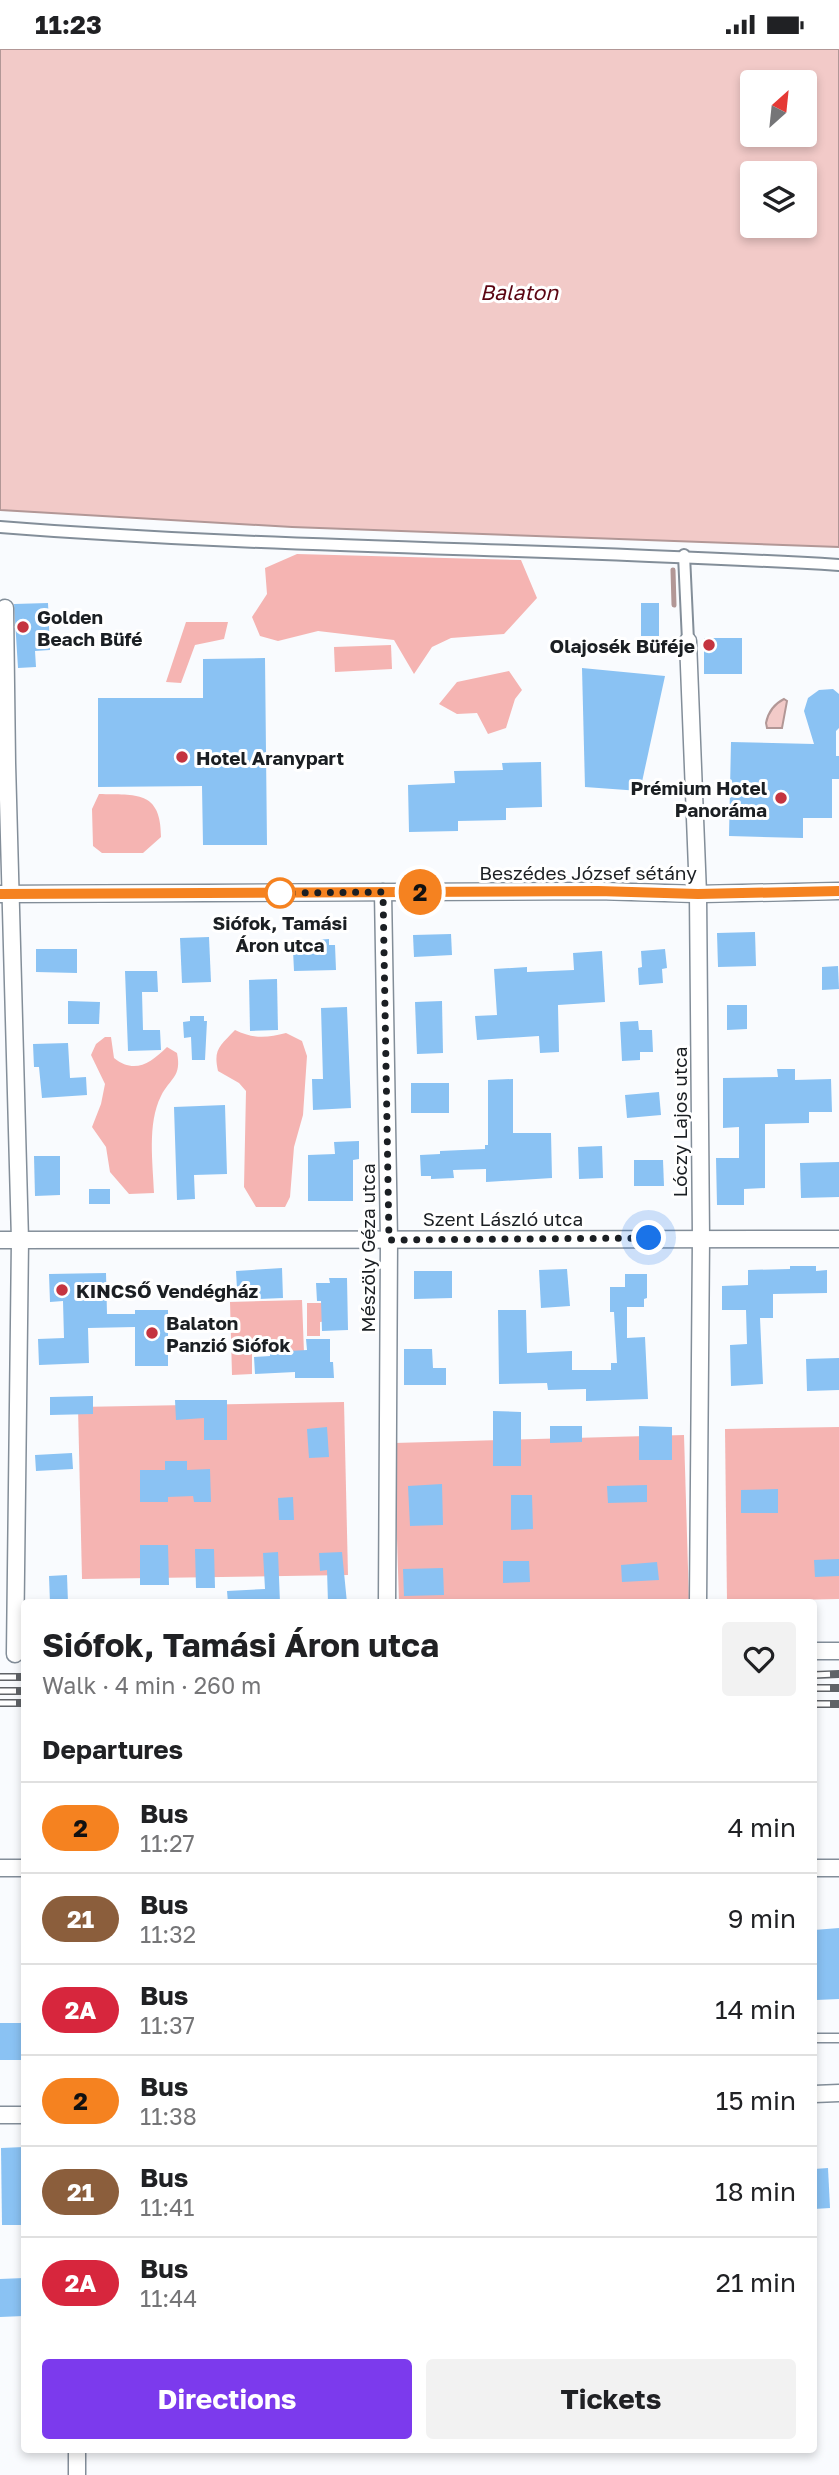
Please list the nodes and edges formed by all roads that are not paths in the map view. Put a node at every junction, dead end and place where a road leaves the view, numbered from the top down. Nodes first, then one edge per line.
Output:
1 (0, 527) edge
2 (684, 555) junction
3 (839, 565) edge
4 (5, 608) dead end
5 (688, 641) joint
6 (839, 891) edge
7 (383, 892) junction
8 (5, 894) edge
9 (698, 894) junction
10 (701, 1238) junction
11 (839, 1238) edge
12 (0, 1240) edge
13 (20, 1240) junction
14 (389, 1240) junction
15 (387, 1599) edge
16 (698, 1599) edge
17 (817, 1651) edge
18 (839, 1651) edge
19 (13, 1654) edge
20 (0, 1868) edge
21 (21, 1868) edge
22 (817, 1868) edge
23 (839, 1868) edge
24 (817, 2038) edge
25 (839, 2038) edge
26 (839, 2093) edge
27 (817, 2094) edge
28 (0, 2115) edge
29 (21, 2115) edge
30 (77, 2453) edge
31 (77, 2475) edge

1 - 2 street
2 - 3 street
2 - 5 street
4 - 8 street
5 - 9 street, Lóczy Lajos utca
6 - 9 street, Beszédes József sétány
7 - 8 street, Beszédes József sétány
7 - 9 street, Beszédes József sétány
7 - 14 street, Mészöly Géza utca
8 - 13 street
9 - 10 street, Lóczy Lajos utca
10 - 11 street, Szent László utca
10 - 14 street, Szent László utca
10 - 16 street, Lóczy Lajos utca
12 - 13 street, Szent László utca
13 - 14 street, Szent László utca
13 - 19 street
14 - 15 street, Mészöly Géza utca
17 - 18 street
20 - 21 street
22 - 23 street
24 - 25 lane
26 - 27 street
28 - 29 street
30 - 31 street

